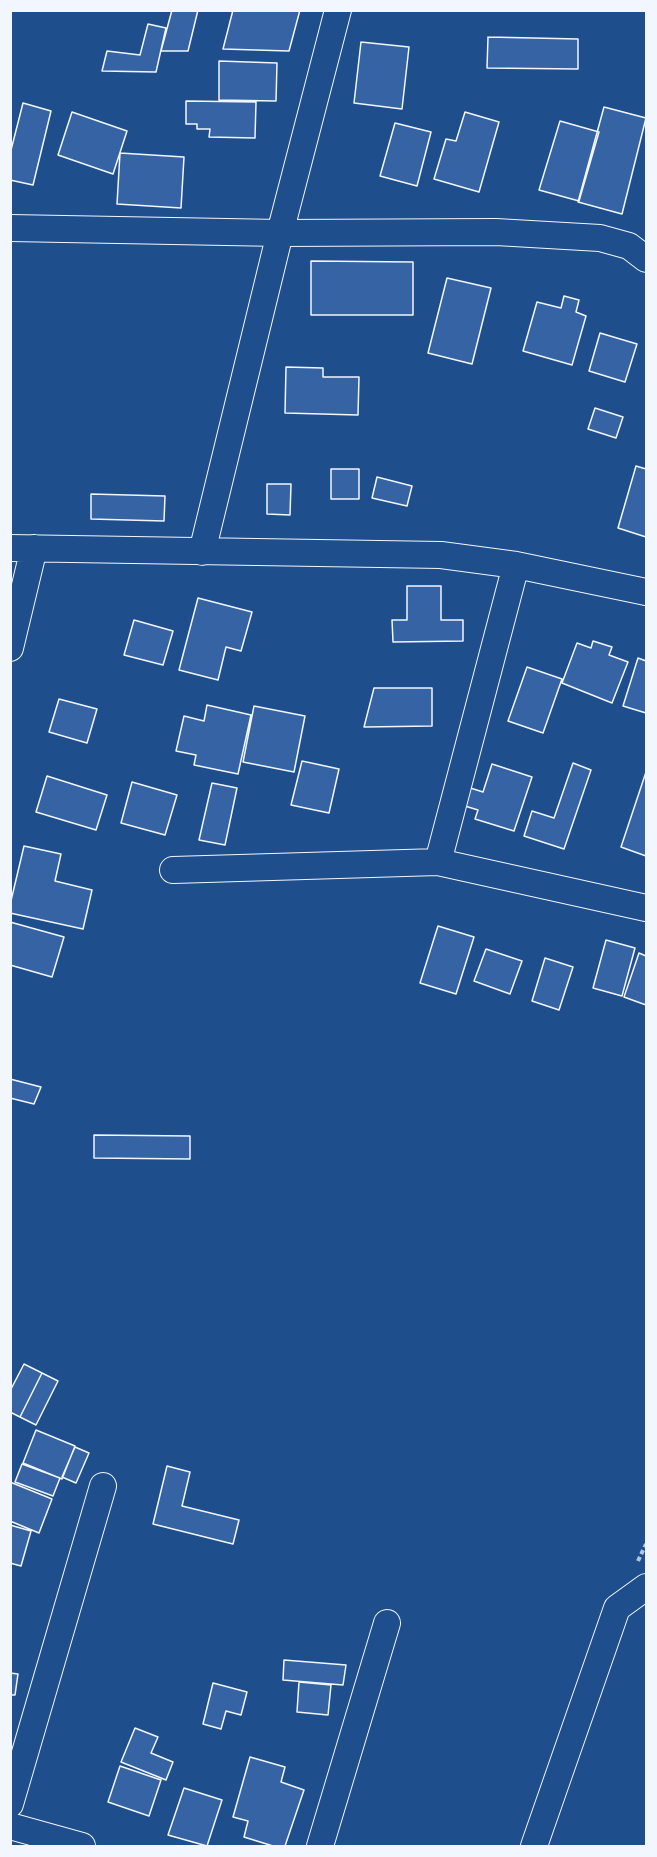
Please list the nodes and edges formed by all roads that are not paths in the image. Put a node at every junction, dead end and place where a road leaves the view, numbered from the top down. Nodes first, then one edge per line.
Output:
1 (338, 10) edge
2 (10, 228) edge
3 (280, 233) junction
4 (646, 260) edge
5 (22, 548) edge
6 (202, 552) junction
7 (516, 565) junction
8 (646, 592) edge
9 (10, 648) edge
10 (438, 862) junction
11 (173, 870) dead end
12 (646, 908) edge
13 (103, 1486) dead end
14 (646, 1587) edge
15 (387, 1623) dead end
16 (10, 1804) edge
17 (10, 1826) edge
18 (82, 1846) edge
19 (320, 1846) edge
20 (534, 1846) edge

1 - 3 street
2 - 3 street
3 - 4 street
3 - 6 street
5 - 6 street
5 - 9 street
6 - 7 street
7 - 8 street
7 - 10 street
10 - 11 street
10 - 12 street
13 - 16 street
14 - 20 street
15 - 19 street
17 - 18 street

